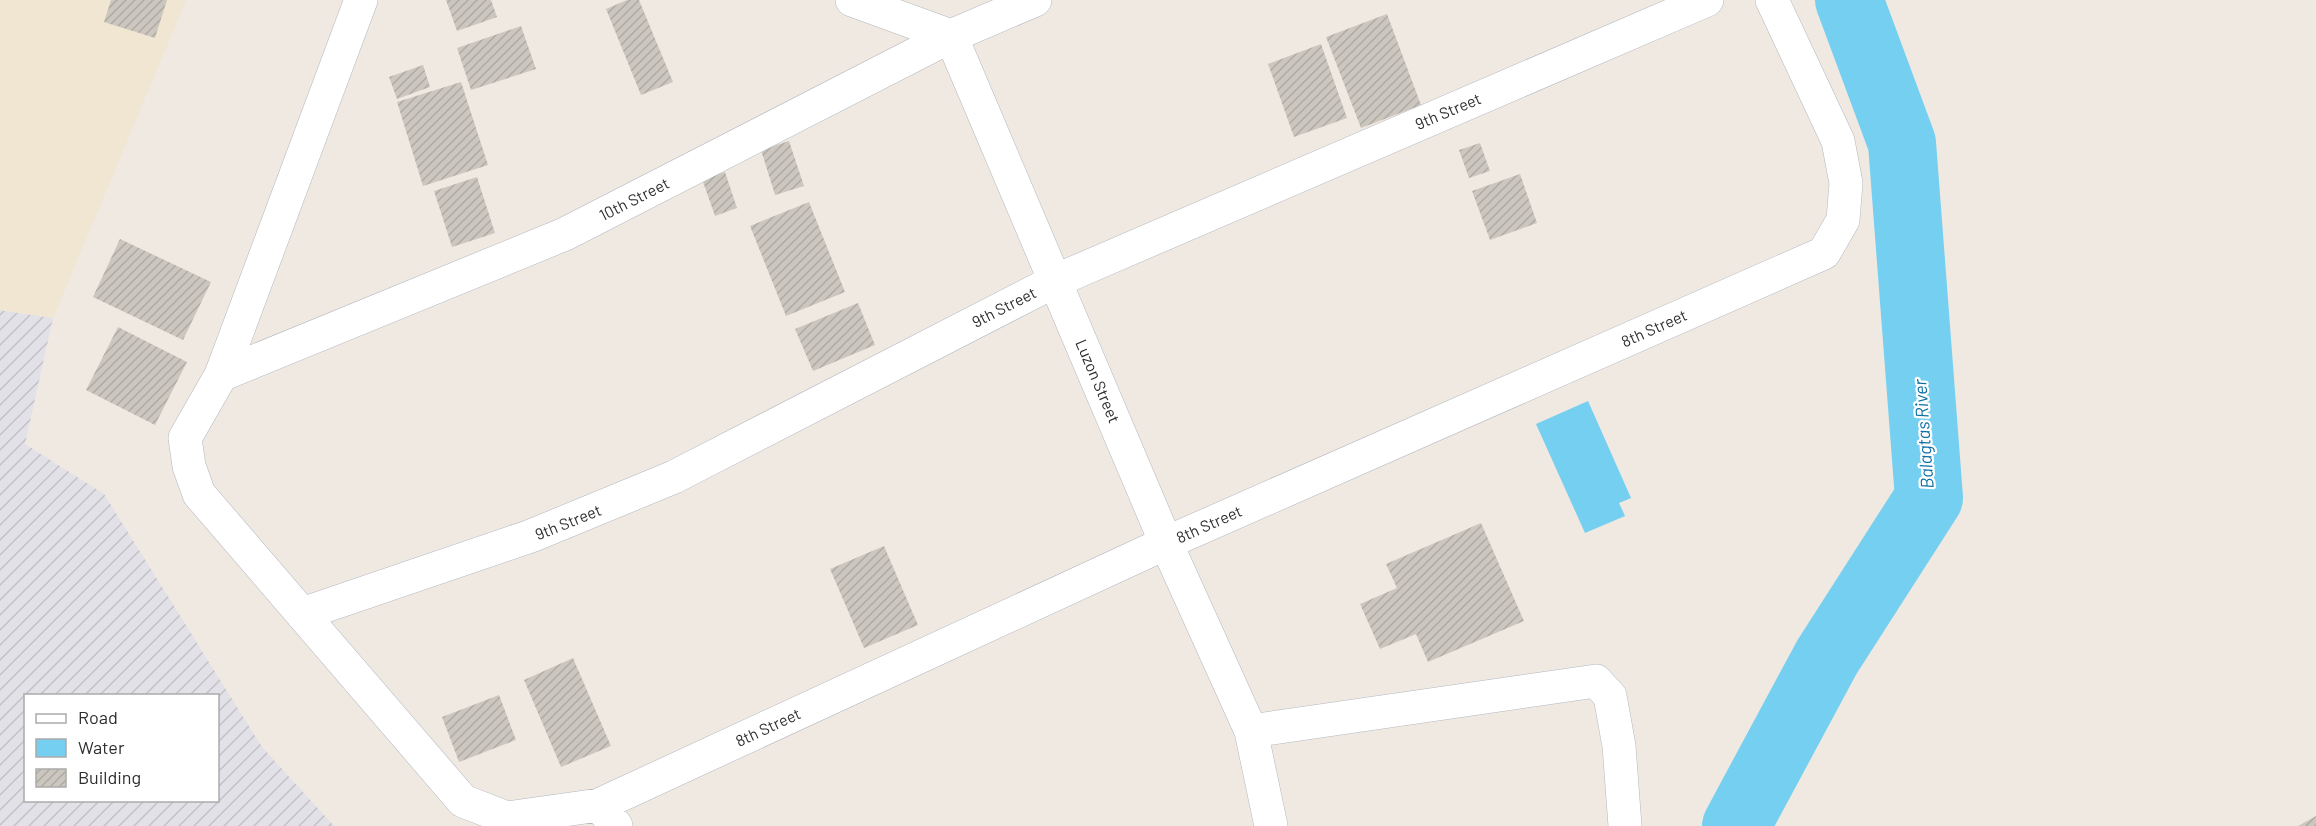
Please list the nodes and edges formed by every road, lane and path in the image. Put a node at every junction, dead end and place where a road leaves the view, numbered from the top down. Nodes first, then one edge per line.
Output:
1 (361, 0) edge
2 (852, 0) edge
3 (1035, 0) edge
4 (1707, 0) edge
5 (1772, 0) edge
6 (951, 36) junction
7 (1055, 280) junction
8 (221, 375) junction
9 (1166, 543) junction
10 (302, 614) junction
11 (1251, 731) junction
12 (608, 815) edge
13 (1263, 823) edge
14 (1624, 826) edge

1 - 8 street, 8th Street
2 - 6 street
3 - 6 street, 10th Street
4 - 7 street, 9th Street
5 - 9 street, 8th Street
6 - 7 street, Luzon Street
6 - 8 street, 10th Street
7 - 9 street, Luzon Street
7 - 10 street, 9th Street
8 - 10 street, 8th Street
9 - 11 street, Luzon Street
9 - 12 street, 8th Street
10 - 12 street, 8th Street
11 - 13 street, Luzon Street
11 - 14 street

